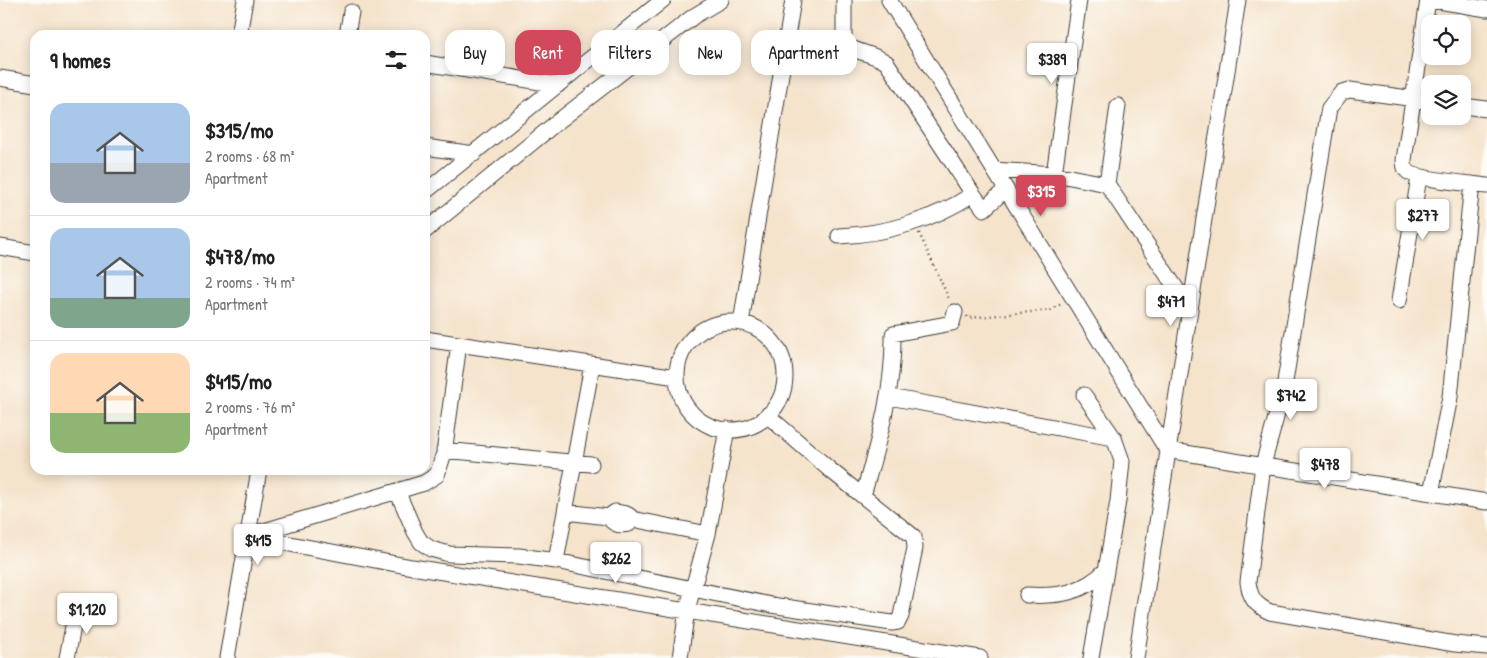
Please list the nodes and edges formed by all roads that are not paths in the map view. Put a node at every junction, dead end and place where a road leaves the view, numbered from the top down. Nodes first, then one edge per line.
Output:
1 (245, 0) edge
2 (663, 0) edge
3 (721, 0) edge
4 (793, 0) edge
5 (844, 0) edge
6 (889, 0) edge
7 (1079, 0) edge
8 (1238, 0) edge
9 (1430, 0) edge
10 (1487, 9) edge
11 (351, 12) dead end
12 (240, 30) edge
13 (348, 30) edge
14 (430, 64) edge
15 (0, 78) edge
16 (30, 83) edge
17 (558, 85) junction
18 (1413, 99) junction
19 (1421, 100) edge
20 (1118, 106) dead end
21 (1471, 107) edge
22 (1487, 109) edge
23 (430, 148) edge
24 (474, 154) junction
25 (994, 170) junction
26 (1054, 174) junction
27 (1419, 176) junction
28 (1107, 184) junction
29 (1480, 185) edge
30 (430, 188) edge
31 (1006, 189) junction
32 (973, 194) junction
33 (430, 227) edge
34 (839, 236) dead end
35 (0, 247) edge
36 (30, 252) edge
37 (1398, 301) dead end
38 (1189, 308) junction
39 (955, 312) road end
40 (740, 323) junction
41 (430, 340) edge
42 (459, 344) junction
43 (592, 364) junction
44 (677, 377) junction
45 (1084, 395) dead end
46 (889, 397) junction
47 (767, 415) junction
48 (727, 429) junction
49 (1114, 438) junction
50 (444, 450) junction
51 (1167, 450) junction
52 (574, 462) junction
53 (591, 464) dead end
54 (1263, 465) junction
55 (258, 475) edge
56 (398, 491) junction
57 (1431, 493) junction
58 (863, 496) junction
59 (1487, 502) edge
60 (566, 512) junction
61 (708, 534) junction
62 (248, 536) junction
63 (556, 561) junction
64 (1106, 570) junction
65 (695, 588) junction
66 (1028, 595) dead end
67 (77, 606) dead end
68 (687, 610) junction
69 (1487, 646) edge
70 (1454, 651) edge
71 (67, 658) edge
72 (227, 658) edge
73 (680, 658) edge
74 (980, 658) edge
75 (1091, 658) edge
76 (1136, 658) edge

1 - 12 street
2 - 17 street
3 - 33 street
4 - 40 street
5 - 32 street
6 - 25 street
7 - 26 street
8 - 38 street
9 - 10 street
9 - 18 street
11 - 13 street
14 - 17 street
15 - 16 street
17 - 24 street
18 - 19 street
18 - 27 street
18 - 54 street
20 - 28 street
21 - 22 street
23 - 24 street
24 - 30 street
25 - 26 street
25 - 31 street
26 - 28 street
27 - 29 street
27 - 37 street
28 - 38 street
29 - 57 street
31 - 32 street
31 - 51 street
32 - 34 street
35 - 36 street
38 - 51 street
39 - 46 street
40 - 44 street
40 - 47 street
41 - 42 street
42 - 43 street
42 - 50 street
43 - 44 street
43 - 52 street
44 - 48 street
45 - 49 street
46 - 49 street
46 - 58 street
47 - 48 street
47 - 58 street
48 - 61 street
49 - 64 street
50 - 52 street
50 - 56 street
51 - 54 street
51 - 76 street
52 - 53 street
52 - 60 street
54 - 57 street
54 - 70 street
55 - 62 street
56 - 62 street
56 - 63 street
57 - 59 street
58 - 65 street
60 - 61 street
60 - 63 street
61 - 65 street
62 - 68 street
62 - 72 street
63 - 65 street
64 - 66 street
64 - 75 street
65 - 68 street
67 - 71 street
68 - 73 street
68 - 74 street
69 - 70 street

